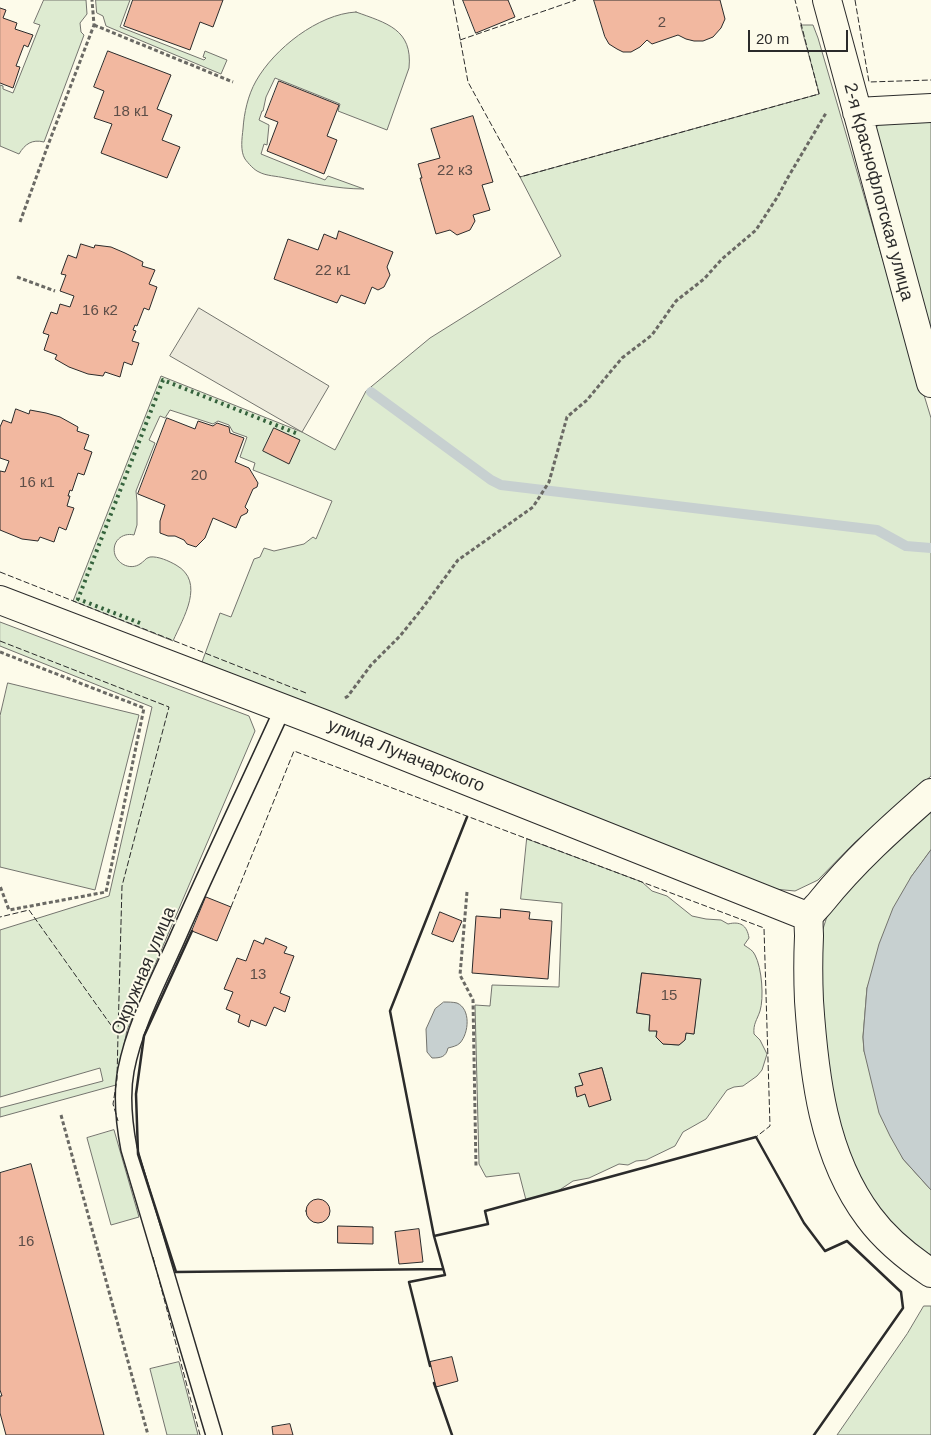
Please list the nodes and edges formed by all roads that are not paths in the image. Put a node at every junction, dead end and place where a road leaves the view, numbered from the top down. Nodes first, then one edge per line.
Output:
1 (827, 0) edge
2 (853, 101) junction
3 (931, 108) edge
4 (931, 383) edge
5 (0, 600) edge
6 (283, 708) junction
7 (931, 793) edge
8 (809, 917) junction
9 (931, 1272) edge
10 (214, 1435) edge

1 - 2 street, 2-я Краснофлотская улица
2 - 3 street
2 - 4 street, 2-я Краснофлотская улица
5 - 6 street, улица Луначарского
6 - 8 street, улица Луначарского
6 - 10 lane, Окружная улица
7 - 8 street
8 - 9 street

